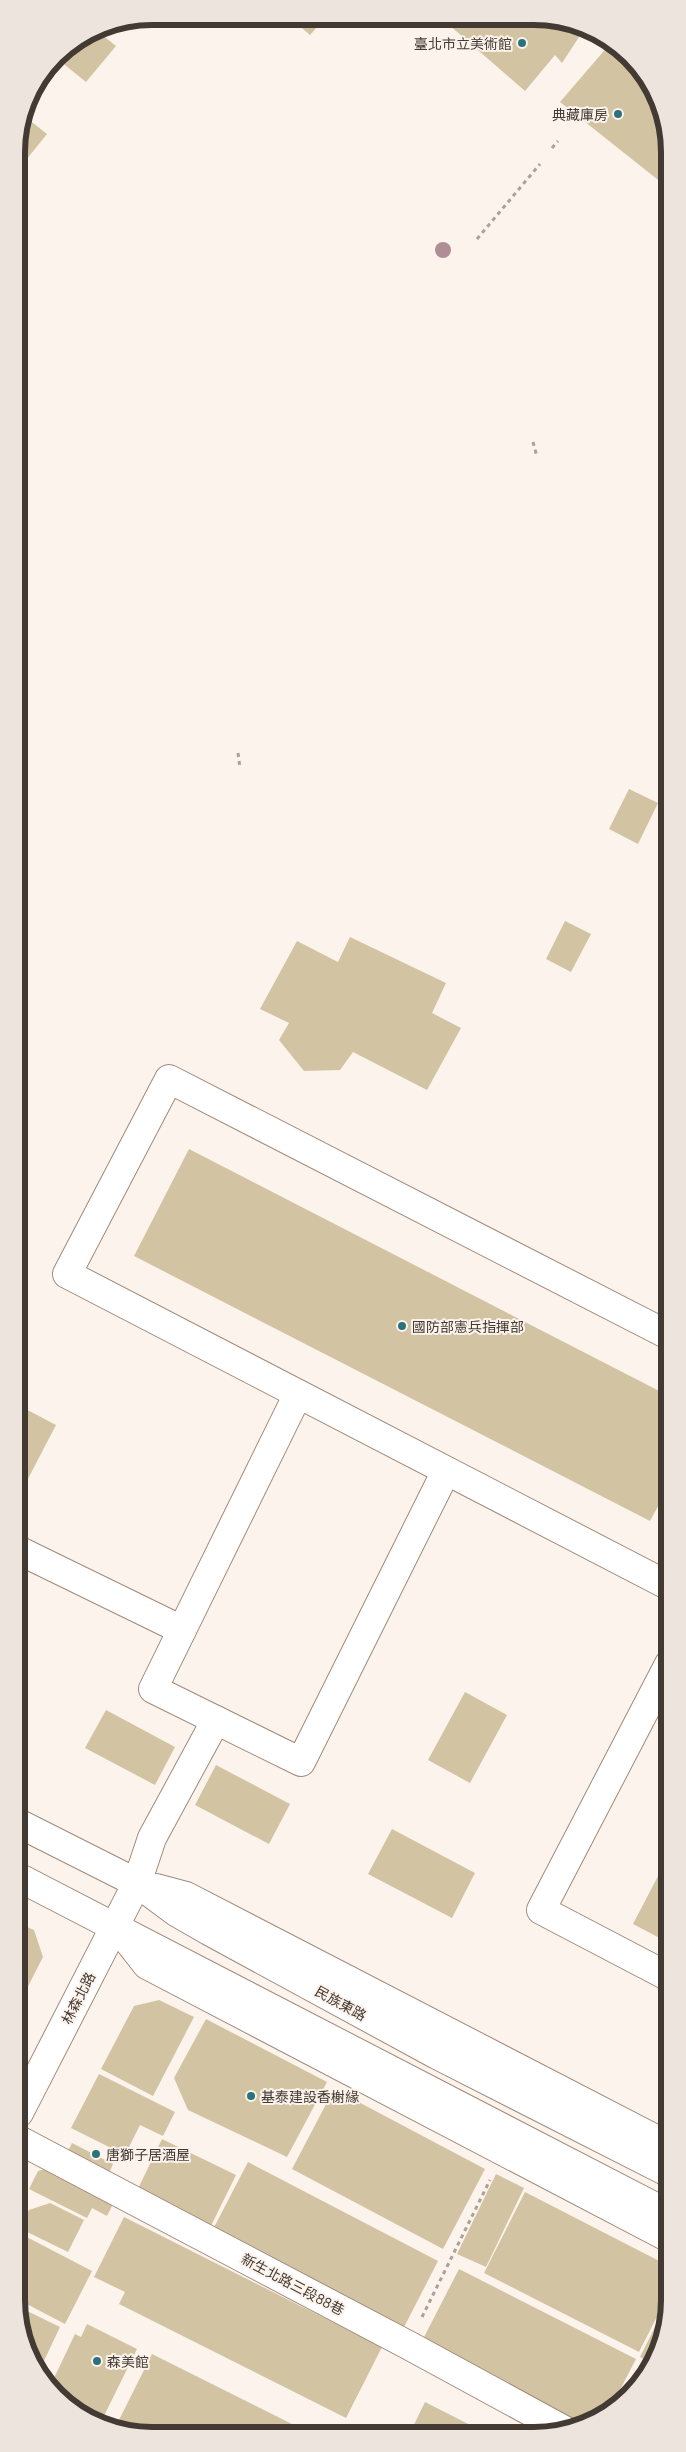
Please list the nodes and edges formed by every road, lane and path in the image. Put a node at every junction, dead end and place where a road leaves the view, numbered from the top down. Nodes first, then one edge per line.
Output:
1 (558, 142) dead end
2 (552, 148) dead end
3 (540, 164) dead end
4 (477, 239) dead end
5 (533, 442) dead end
6 (536, 457) dead end
7 (238, 754) dead end
8 (240, 768) dead end
9 (661, 1331) edge
10 (298, 1394) junction
11 (446, 1471) junction
12 (25, 1553) edge
13 (661, 1582) edge
14 (182, 1630) junction
15 (661, 1679) edge
16 (216, 1720) junction
17 (25, 1827) edge
18 (25, 1880) edge
19 (137, 1883) junction
20 (115, 1925) junction
21 (661, 1973) edge
22 (25, 2101) edge
23 (661, 2142) edge
24 (25, 2143) edge
25 (661, 2169) edge
26 (491, 2178) dead end
27 (661, 2210) edge
28 (661, 2234) edge
29 (408, 2345) junction
30 (556, 2425) edge

1 - 2 path
3 - 4 path
5 - 6 path
7 - 8 path
9 - 10 street
10 - 11 street
10 - 14 street
11 - 13 street
11 - 16 street
12 - 14 street
14 - 16 street
15 - 21 street
16 - 19 street, 林森北路
17 - 19 street, 民族東路
18 - 20 street
19 - 20 street, 林森北路
19 - 23 street
19 - 25 street, 民族東路
20 - 22 street, 林森北路
20 - 27 street
20 - 28 street
24 - 29 street, 新生北路三段88巷
26 - 29 path
29 - 30 street, 新生北路三段88巷

